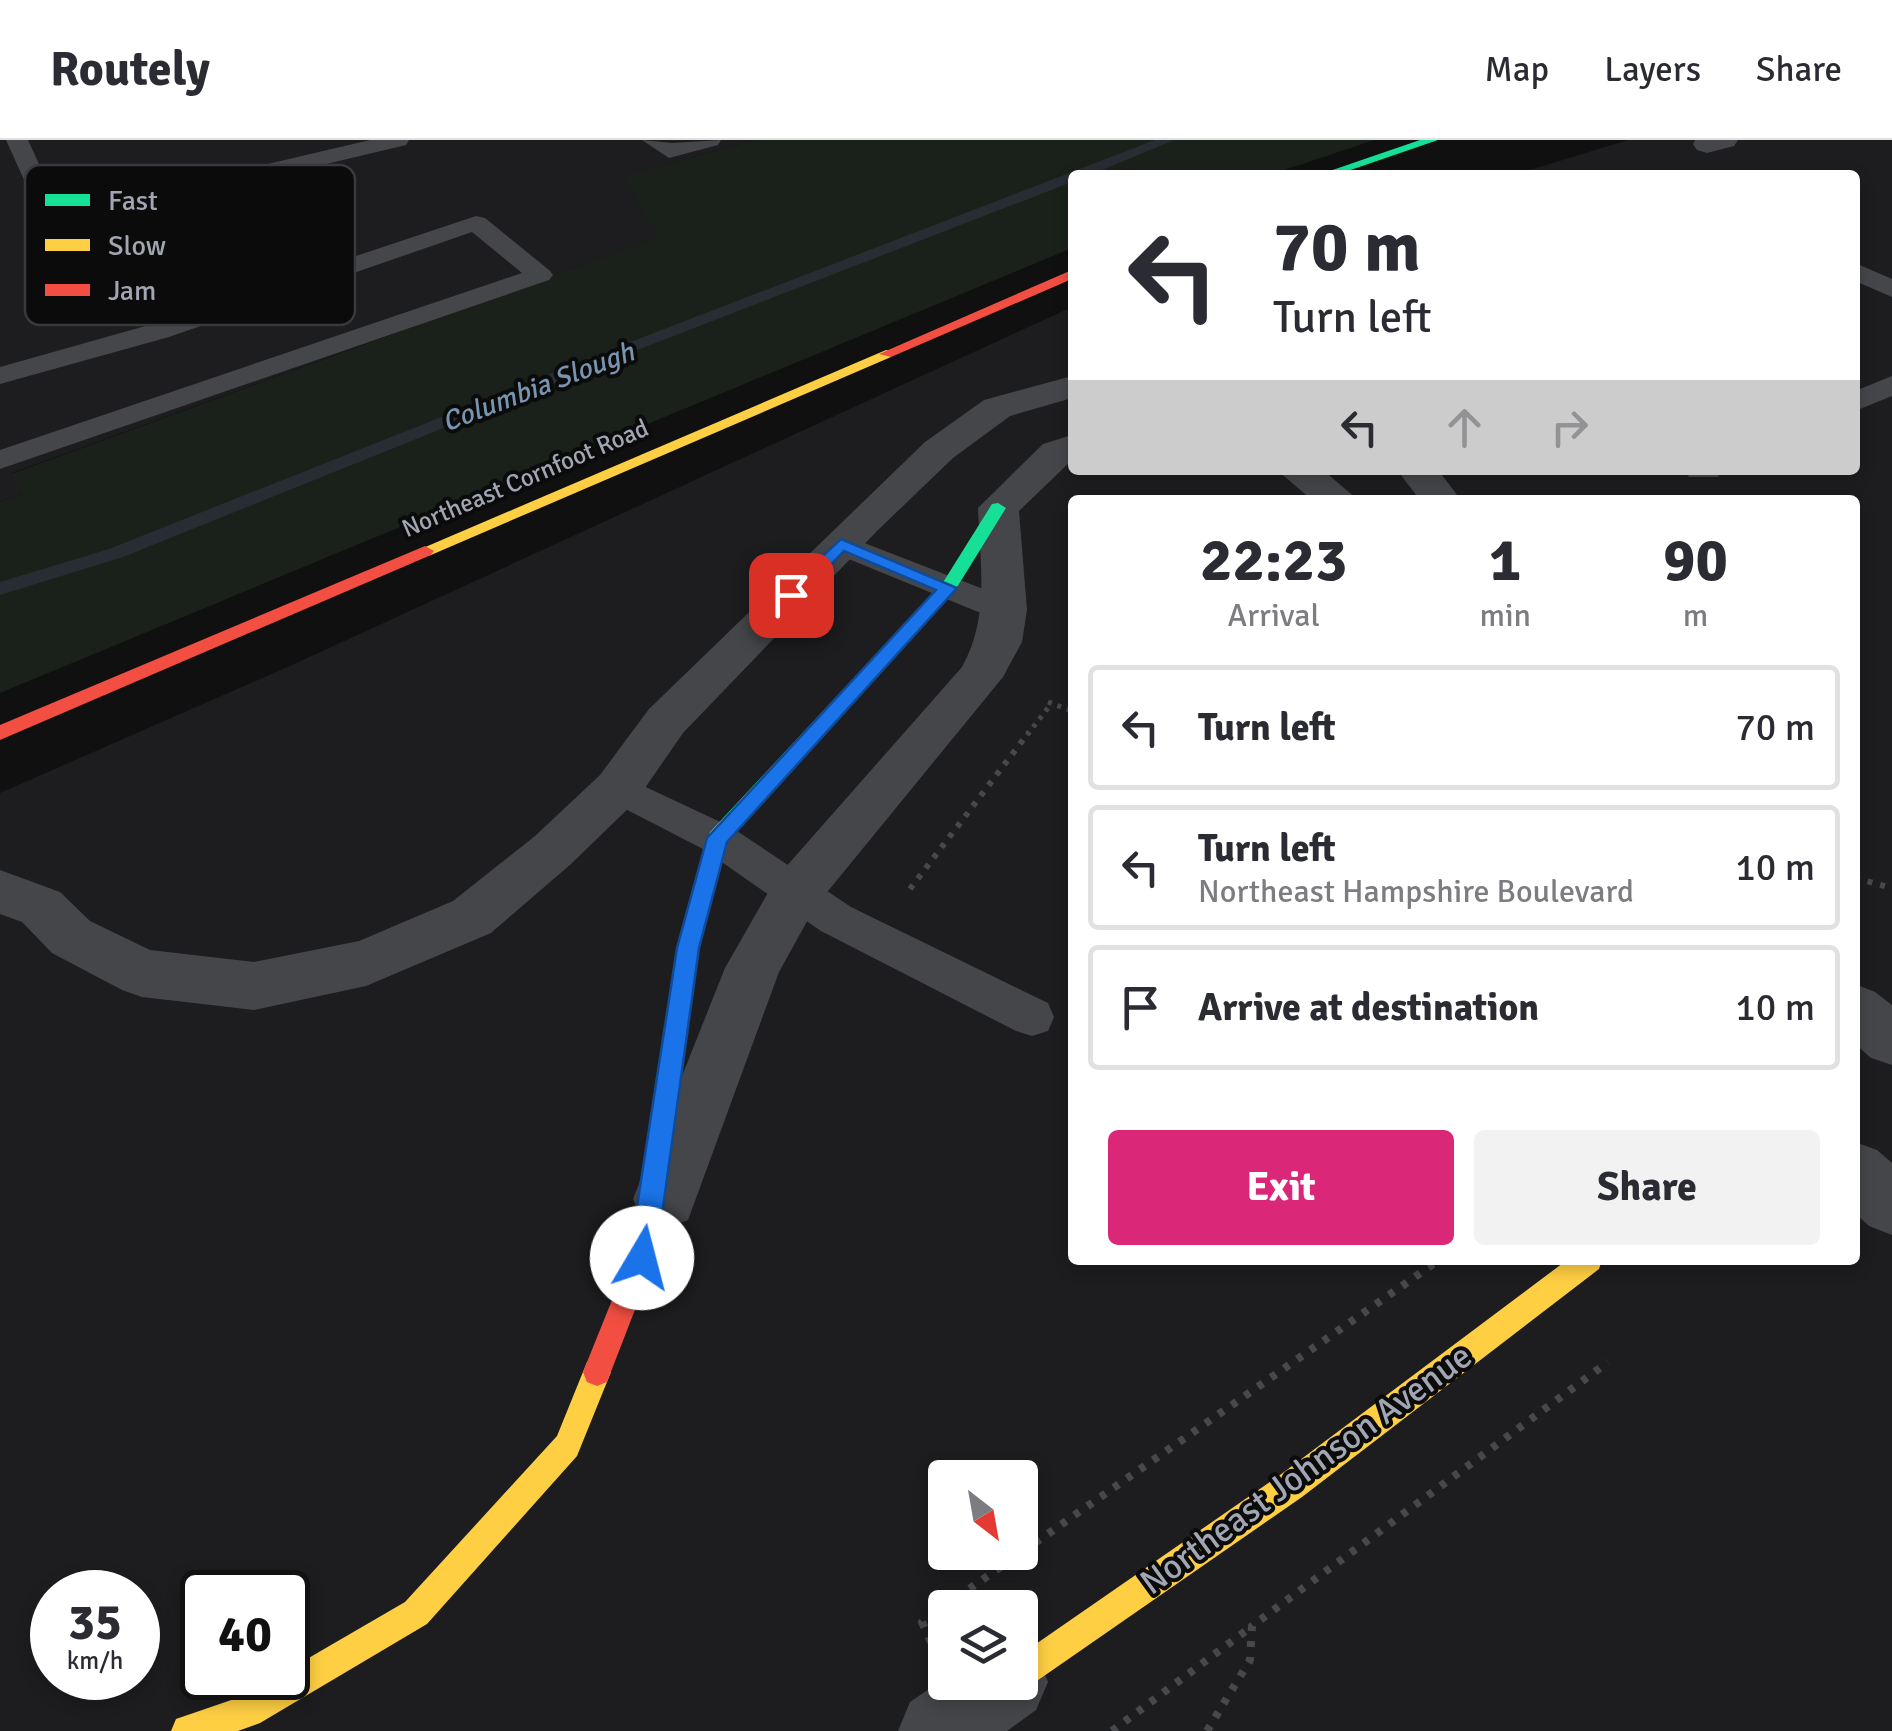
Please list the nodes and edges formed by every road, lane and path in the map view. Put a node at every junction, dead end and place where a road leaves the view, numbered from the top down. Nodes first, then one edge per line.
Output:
1 (17, 140) edge
2 (398, 140) edge
3 (653, 140) edge
4 (710, 140) edge
5 (1432, 140) edge
6 (28, 165) edge
7 (293, 165) edge
8 (1339, 170) edge
9 (355, 264) edge
10 (1860, 273) edge
11 (1068, 276) edge
12 (1892, 289) edge
13 (177, 325) edge
14 (0, 376) edge
15 (1892, 386) edge
16 (1068, 388) edge
17 (1860, 400) edge
18 (1068, 448) edge
19 (0, 460) edge
20 (1304, 475) edge
21 (1421, 475) edge
22 (1331, 495) edge
23 (1437, 495) edge
24 (998, 508) junction
25 (841, 544) junction
26 (948, 588) junction
27 (1005, 610) junction
28 (1050, 704) dead end
29 (0, 733) edge
30 (618, 788) junction
31 (717, 838) junction
32 (1860, 879) edge
33 (1892, 888) edge
34 (0, 890) edge
35 (796, 892) junction
36 (872, 937) junction
37 (1032, 1017) dead end
38 (1860, 1175) edge
39 (1892, 1206) edge
40 (642, 1258) junction
41 (1433, 1265) edge
42 (1582, 1265) edge
43 (1608, 1362) dead end
44 (968, 1590) edge
45 (1252, 1626) junction
46 (1038, 1662) edge
47 (956, 1700) edge
48 (188, 1731) edge
49 (939, 1731) edge
50 (1112, 1731) edge
51 (1207, 1731) edge

1 - 6 lane
2 - 7 lane
3 - 4 lane
5 - 8 street
9 - 19 lane
10 - 12 lane
11 - 29 street, Northeast Cornfoot Road
13 - 14 lane
15 - 17 lane
16 - 25 street
18 - 24 street
20 - 22 street
21 - 23 street
24 - 26 street
24 - 27 street
25 - 26 lane
25 - 30 street
26 - 27 lane
26 - 31 street
27 - 35 street
28 - 36 path
30 - 31 lane
30 - 34 street
31 - 35 lane
31 - 40 street
32 - 33 path
35 - 36 lane
35 - 40 street
36 - 37 lane
38 - 39 street
40 - 48 street
41 - 44 path
42 - 46 street, Northeast Johnson Avenue
43 - 45 path
45 - 50 path
45 - 51 path
47 - 49 street

